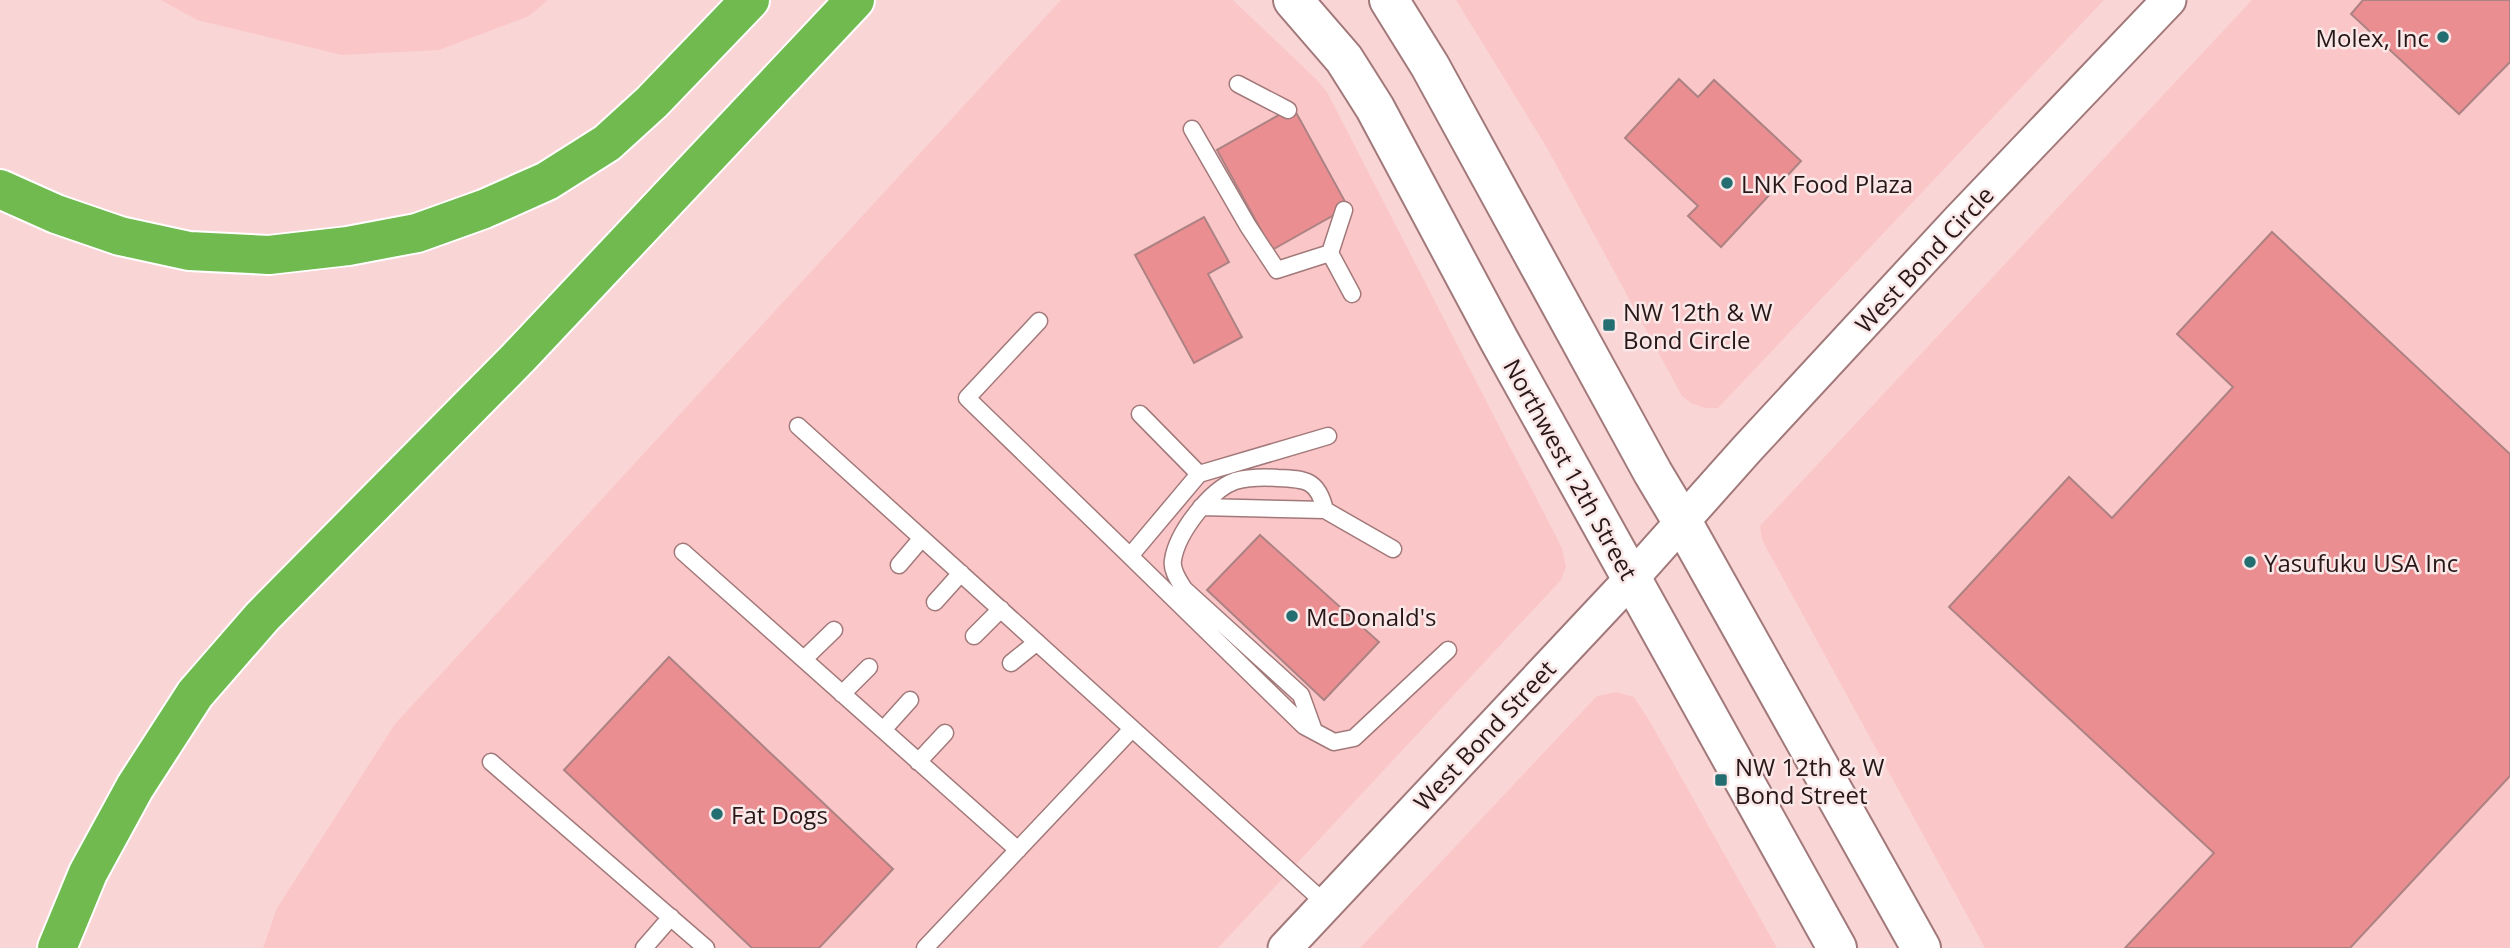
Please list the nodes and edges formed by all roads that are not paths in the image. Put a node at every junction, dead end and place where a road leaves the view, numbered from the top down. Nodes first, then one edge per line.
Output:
1 (750, 0) edge
2 (855, 0) edge
3 (1293, 0) edge
4 (1389, 0) edge
5 (2169, 0) edge
6 (1238, 85) dead end
7 (1288, 110) dead end
8 (1192, 130) dead end
9 (0, 189) edge
10 (1344, 210) dead end
11 (1329, 253) junction
12 (1352, 294) dead end
13 (1039, 321) dead end
14 (1140, 414) dead end
15 (798, 426) dead end
16 (1328, 436) dead end
17 (1199, 474) junction
18 (1201, 507) junction
19 (1325, 510) junction
20 (1683, 523) junction
21 (922, 538) junction
22 (1393, 550) dead end
23 (683, 552) dead end
24 (1130, 556) junction
25 (899, 565) dead end
26 (961, 573) junction
27 (1632, 578) junction
28 (934, 602) dead end
29 (1001, 609) junction
30 (834, 630) dead end
31 (974, 636) dead end
32 (1037, 642) junction
33 (1448, 650) dead end
34 (804, 659) junction
35 (1011, 663) dead end
36 (869, 667) dead end
37 (842, 694) junction
38 (910, 700) dead end
39 (1132, 729) junction
40 (883, 730) junction
41 (1314, 731) junction
42 (945, 733) dead end
43 (491, 762) dead end
44 (918, 762) junction
45 (1018, 850) junction
46 (1326, 904) junction
47 (671, 917) junction
48 (57, 948) edge
49 (644, 948) edge
50 (706, 948) edge
51 (925, 948) edge
52 (1285, 948) edge
53 (1837, 948) edge
54 (1921, 948) edge

1 - 9 highway
2 - 48 highway
3 - 27 main road, Northwest 12th Street
4 - 20 main road
5 - 20 street, West Bond Circle
6 - 7 lane
8 - 11 lane
10 - 11 lane
11 - 12 lane
13 - 24 lane
14 - 17 lane
15 - 21 lane
16 - 17 lane
17 - 24 lane
18 - 19 lane
18 - 19 lane
18 - 41 lane
19 - 22 lane
20 - 27 street, West Bond Street
20 - 54 main road
21 - 25 lane
21 - 26 lane
23 - 34 lane
24 - 41 lane
26 - 28 lane
26 - 29 lane
27 - 46 street, West Bond Street
27 - 53 main road, Northwest 12th Street
29 - 31 lane
29 - 32 lane
30 - 34 lane
32 - 35 lane
32 - 39 lane
33 - 41 lane
34 - 37 lane
36 - 37 lane
37 - 40 lane
38 - 40 lane
39 - 45 lane
39 - 46 lane
40 - 44 lane
42 - 44 lane
43 - 47 lane
44 - 45 lane
45 - 51 lane
46 - 52 street, West Bond Street
47 - 49 lane
47 - 50 lane

